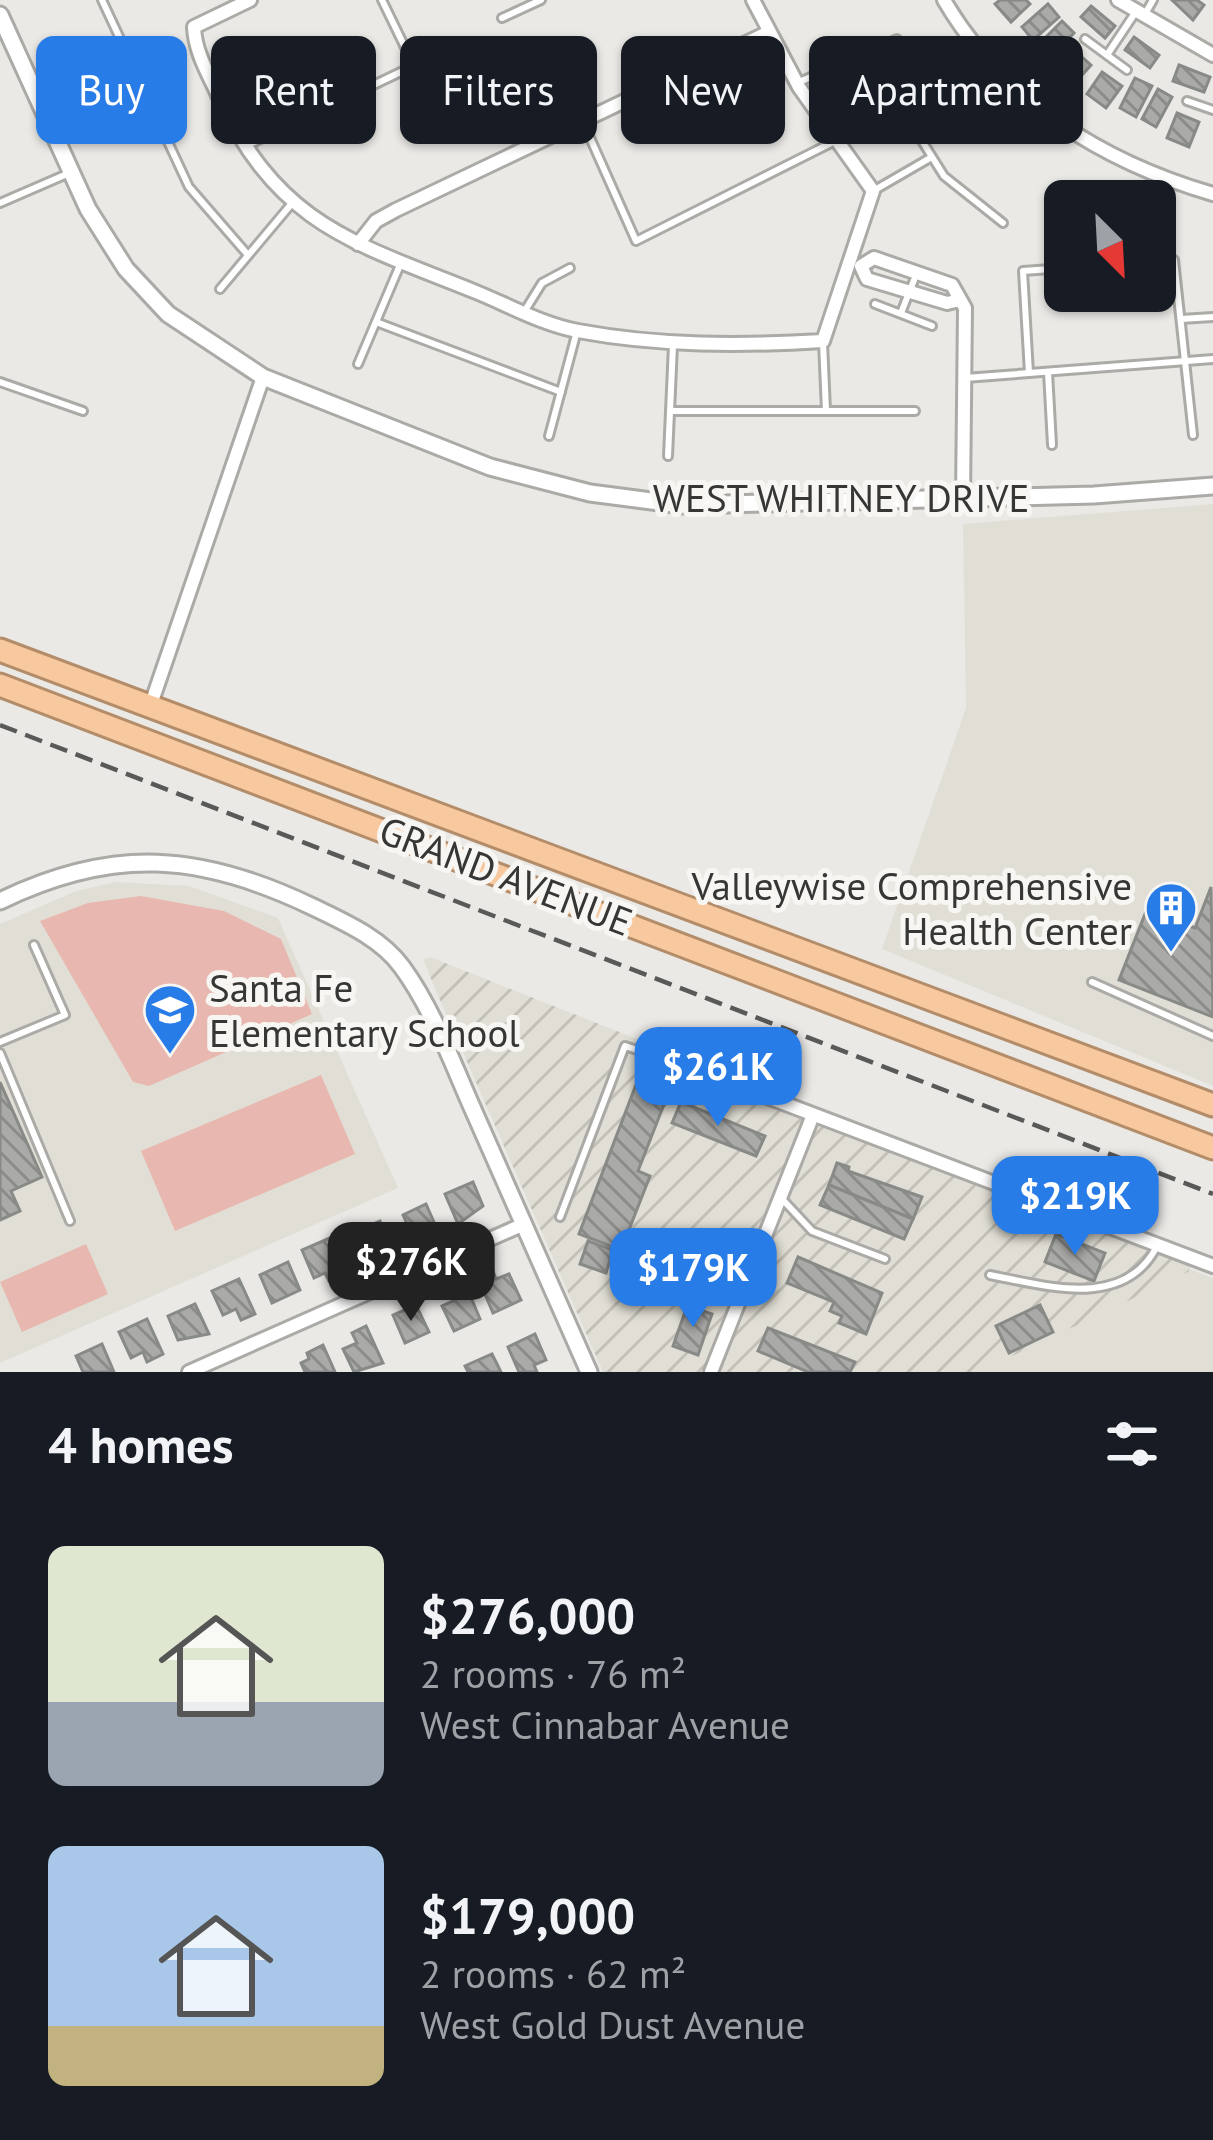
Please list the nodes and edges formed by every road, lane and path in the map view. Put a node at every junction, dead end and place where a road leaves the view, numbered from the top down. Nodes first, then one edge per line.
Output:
1 (102, 0) edge
2 (250, 0) edge
3 (382, 0) edge
4 (753, 0) edge
5 (944, 0) edge
6 (1118, 0) edge
7 (1153, 0) edge
8 (536, 1) edge
9 (1140, 15) junction
10 (0, 16) edge
11 (502, 18) dead end
12 (767, 33) junction
13 (400, 38) edge
14 (1085, 39) dead end
15 (1107, 55) junction
16 (1213, 56) edge
17 (1127, 70) dead end
18 (400, 72) edge
19 (809, 78) edge
20 (797, 83) junction
21 (1213, 97) edge
22 (809, 99) edge
23 (1186, 101) dead end
24 (1211, 110) edge
25 (597, 114) edge
26 (535, 144) edge
27 (593, 144) edge
28 (828, 144) edge
29 (841, 144) edge
30 (922, 144) edge
31 (245, 146) junction
32 (930, 158) junction
33 (70, 172) junction
34 (873, 190) junction
35 (1213, 194) edge
36 (292, 202) junction
37 (0, 203) edge
38 (1003, 223) dead end
39 (358, 244) junction
40 (248, 255) junction
41 (401, 262) junction
42 (855, 264) junction
43 (570, 268) dead end
44 (1044, 270) edge
45 (917, 272) junction
46 (1176, 277) edge
47 (220, 289) dead end
48 (908, 291) junction
49 (960, 300) junction
50 (875, 304) dead end
51 (524, 312) junction
52 (901, 313) junction
53 (1213, 317) edge
54 (1181, 320) junction
55 (376, 322) junction
56 (932, 326) dead end
57 (577, 332) junction
58 (823, 340) junction
59 (674, 344) junction
60 (1213, 359) edge
61 (1186, 361) junction
62 (358, 364) dead end
63 (1048, 372) junction
64 (1029, 373) junction
65 (263, 377) junction
66 (964, 378) junction
67 (0, 382) edge
68 (561, 392) junction
69 (83, 411) dead end
70 (670, 411) junction
71 (826, 411) junction
72 (915, 411) dead end
73 (1193, 435) dead end
74 (549, 436) dead end
75 (1052, 445) dead end
76 (668, 456) dead end
77 (1213, 486) edge
78 (963, 499) junction
79 (0, 650) edge
80 (0, 685) edge
81 (150, 707) junction
82 (0, 901) edge
83 (34, 946) dead end
84 (1092, 982) dead end
85 (1213, 1036) edge
86 (0, 1042) edge
87 (0, 1053) edge
88 (683, 1065) joint
89 (1213, 1105) edge
90 (813, 1115) junction
91 (1213, 1148) edge
92 (780, 1198) junction
93 (560, 1217) dead end
94 (70, 1222) dead end
95 (524, 1224) junction
96 (1157, 1246) junction
97 (885, 1259) dead end
98 (1213, 1266) edge
99 (990, 1275) dead end
100 (189, 1372) edge
101 (589, 1372) edge
102 (712, 1372) edge

1 - 40 lane
2 - 31 street
3 - 13 lane
4 - 12 street
5 - 35 street
6 - 9 street
7 - 9 lane
8 - 11 lane
9 - 15 lane
9 - 16 street
10 - 33 street, WEST WHITNEY DRIVE
12 - 20 street
12 - 25 street
14 - 15 lane
15 - 17 lane
18 - 31 lane
19 - 20 lane
20 - 22 street
21 - 24 lane
23 - 24 lane
26 - 39 street
27 - 28 lane
29 - 34 street
30 - 32 lane
31 - 36 street
32 - 34 lane
32 - 38 lane
33 - 37 lane
33 - 65 street, WEST WHITNEY DRIVE
34 - 42 street
36 - 39 street
36 - 40 lane
39 - 41 street
40 - 47 lane
41 - 51 street
41 - 55 lane
42 - 45 street
42 - 48 street
42 - 58 street
43 - 51 lane
44 - 64 lane
45 - 48 lane
45 - 49 street
46 - 54 lane
48 - 49 street
48 - 52 lane
49 - 66 street
50 - 52 lane
51 - 57 street
52 - 56 lane
53 - 54 lane
54 - 61 lane
55 - 62 lane
55 - 68 lane
57 - 59 street
57 - 68 lane
58 - 59 street
58 - 71 lane
59 - 70 lane
60 - 61 lane
61 - 63 lane
61 - 73 lane
63 - 64 lane
63 - 75 lane
64 - 66 lane
65 - 78 street, WEST WHITNEY DRIVE
65 - 81 street
66 - 78 street
67 - 69 lane
68 - 74 lane
70 - 71 lane
70 - 76 lane
71 - 72 lane
77 - 78 street, WEST WHITNEY DRIVE
79 - 81 highway, GRAND AVENUE
80 - 91 highway, GRAND AVENUE
81 - 89 highway, GRAND AVENUE
82 - 95 street
83 - 86 lane
84 - 85 lane
87 - 94 lane
88 - 90 street
88 - 93 lane
90 - 92 street
90 - 96 street
92 - 97 lane
92 - 102 street
95 - 100 street
95 - 101 street
96 - 98 street
96 - 99 lane

